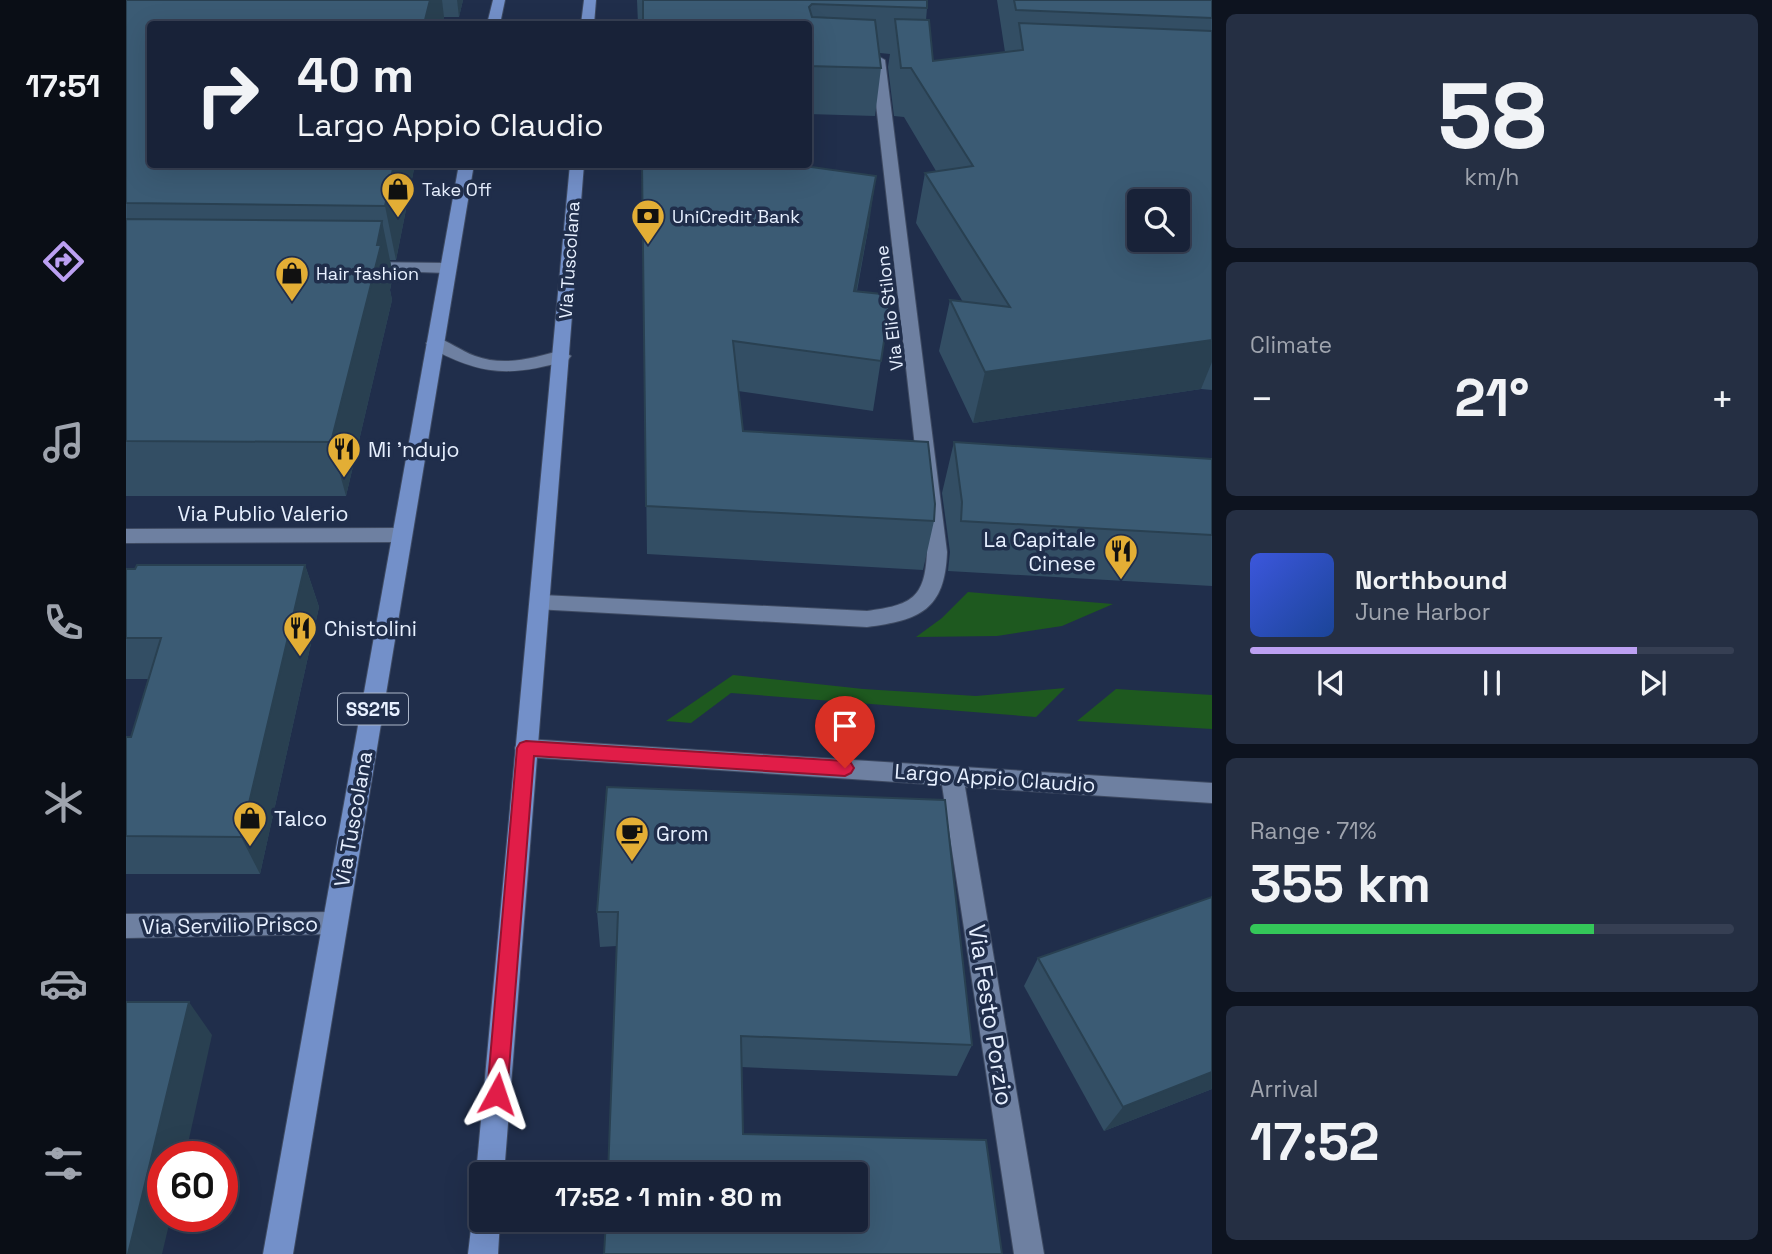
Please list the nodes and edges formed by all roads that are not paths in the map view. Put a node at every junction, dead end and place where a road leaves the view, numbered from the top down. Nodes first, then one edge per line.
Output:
1 (499, 0) edge
2 (590, 0) edge
3 (495, 21) edge
4 (588, 21) edge
5 (878, 60) edge
6 (466, 168) edge
7 (577, 168) edge
8 (352, 267) edge
9 (447, 268) junction
10 (435, 343) junction
11 (562, 356) junction
12 (401, 535) junction
13 (126, 536) edge
14 (542, 603) junction
15 (526, 748) junction
16 (953, 775) junction
17 (1212, 793) edge
18 (334, 923) junction
19 (126, 926) edge
20 (491, 1162) edge
21 (485, 1232) edge
22 (278, 1254) edge
23 (484, 1254) edge
24 (1029, 1254) edge

1 - 3 main road
2 - 4 main road
5 - 14 street, Via Elio Stilone
6 - 9 main road, Via Tuscolana / SS215
7 - 11 main road, Via Tuscolana
8 - 9 street
9 - 10 main road, Via Tuscolana / SS215
10 - 11 street
10 - 12 main road, Via Tuscolana / SS215
11 - 14 main road, Via Tuscolana
12 - 13 street, Via Publio Valerio
12 - 18 main road, Via Tuscolana / SS215
14 - 15 main road, Via Tuscolana
15 - 16 street, Largo Appio Claudio
15 - 20 main road, Via Tuscolana
16 - 17 street, Largo Appio Claudio
16 - 24 street, Via Festo Porzio
18 - 19 street, Via Servilio Prisco
18 - 22 main road, Via Tuscolana / SS215
21 - 23 main road

